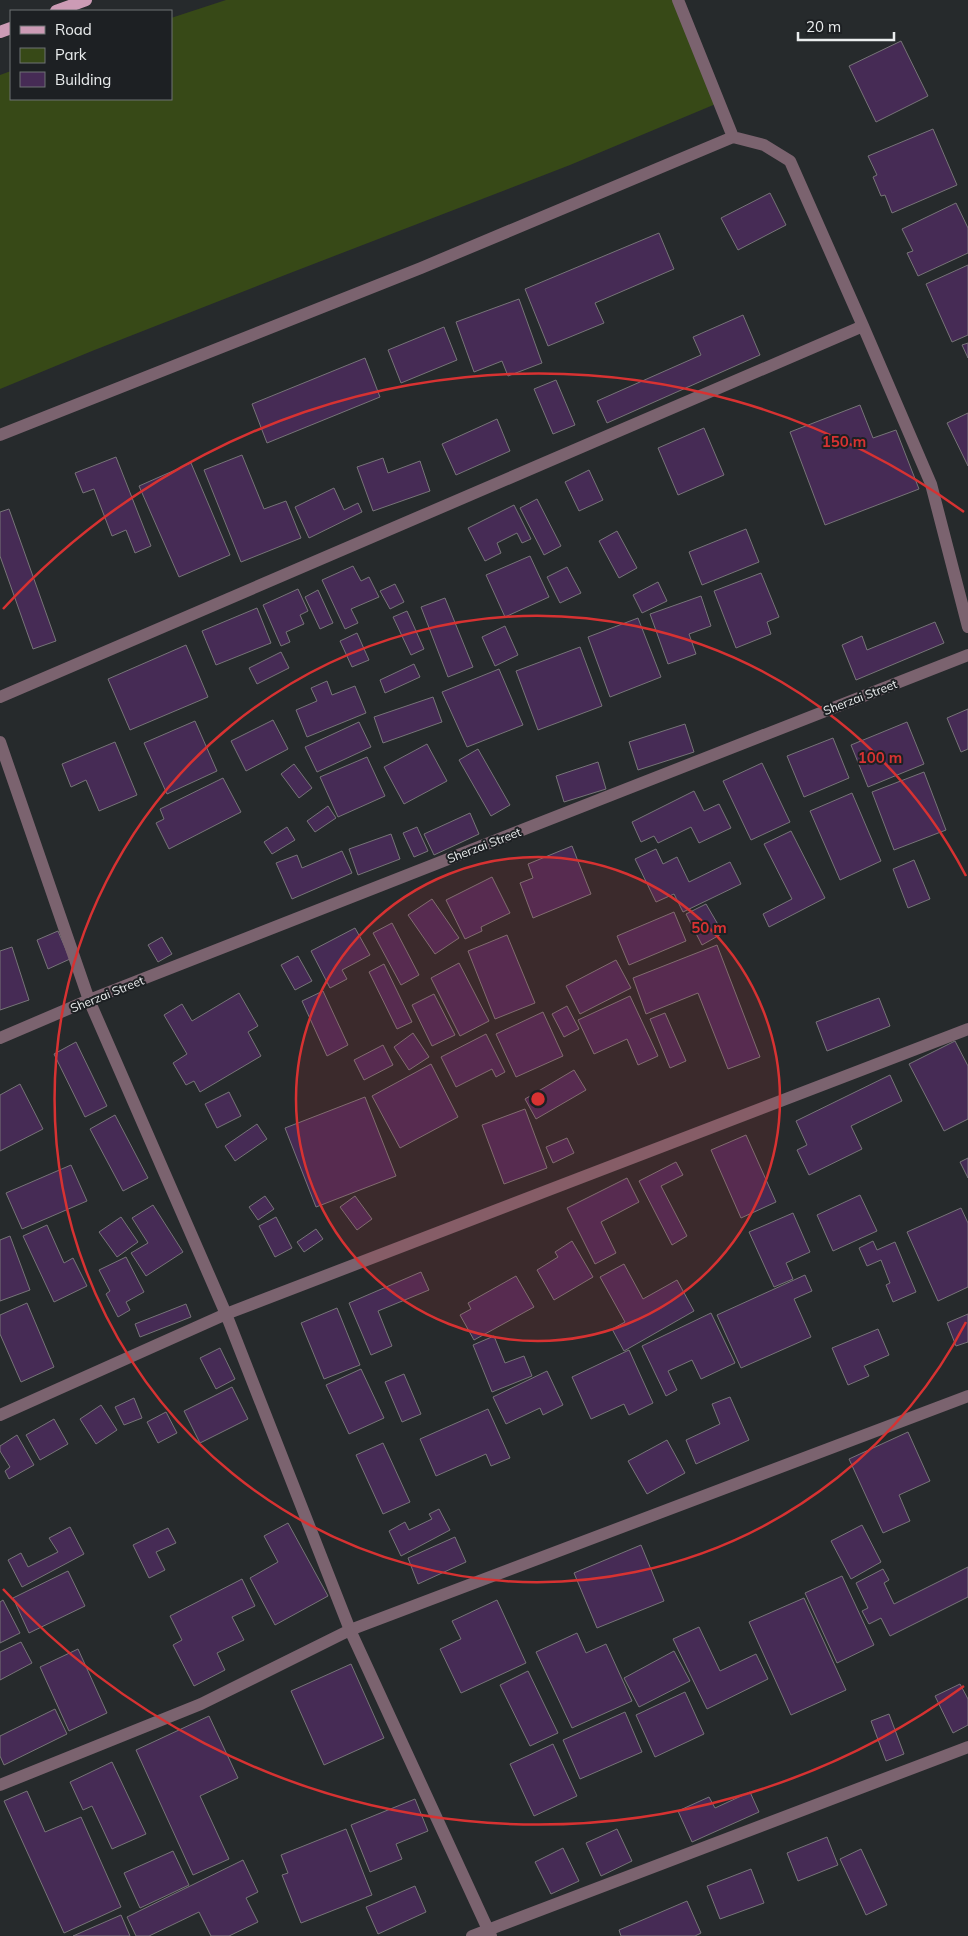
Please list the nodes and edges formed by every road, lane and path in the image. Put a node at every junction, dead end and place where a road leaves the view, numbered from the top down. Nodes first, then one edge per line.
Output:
1 (86, 0) edge
2 (678, 0) edge
3 (59, 10) edge
4 (733, 138) junction
5 (863, 326) junction
6 (0, 435) edge
7 (968, 627) edge
8 (968, 655) edge
9 (0, 697) edge
10 (0, 742) edge
11 (89, 1000) junction
12 (968, 1028) edge
13 (0, 1038) edge
14 (226, 1314) junction
15 (968, 1396) edge
16 (0, 1415) edge
17 (350, 1630) junction
18 (968, 1747) edge
19 (0, 1786) edge
20 (490, 1932) edge
21 (472, 1936) edge

1 - 3 main road
2 - 4 street
4 - 5 street
4 - 6 street
5 - 7 street
5 - 9 street
8 - 11 street, Sherzai Street
10 - 11 street
11 - 13 street, Sherzai Street
11 - 14 street
12 - 14 street
14 - 16 street
14 - 17 street
15 - 17 street
17 - 19 street
17 - 20 street
18 - 20 street
20 - 21 street

